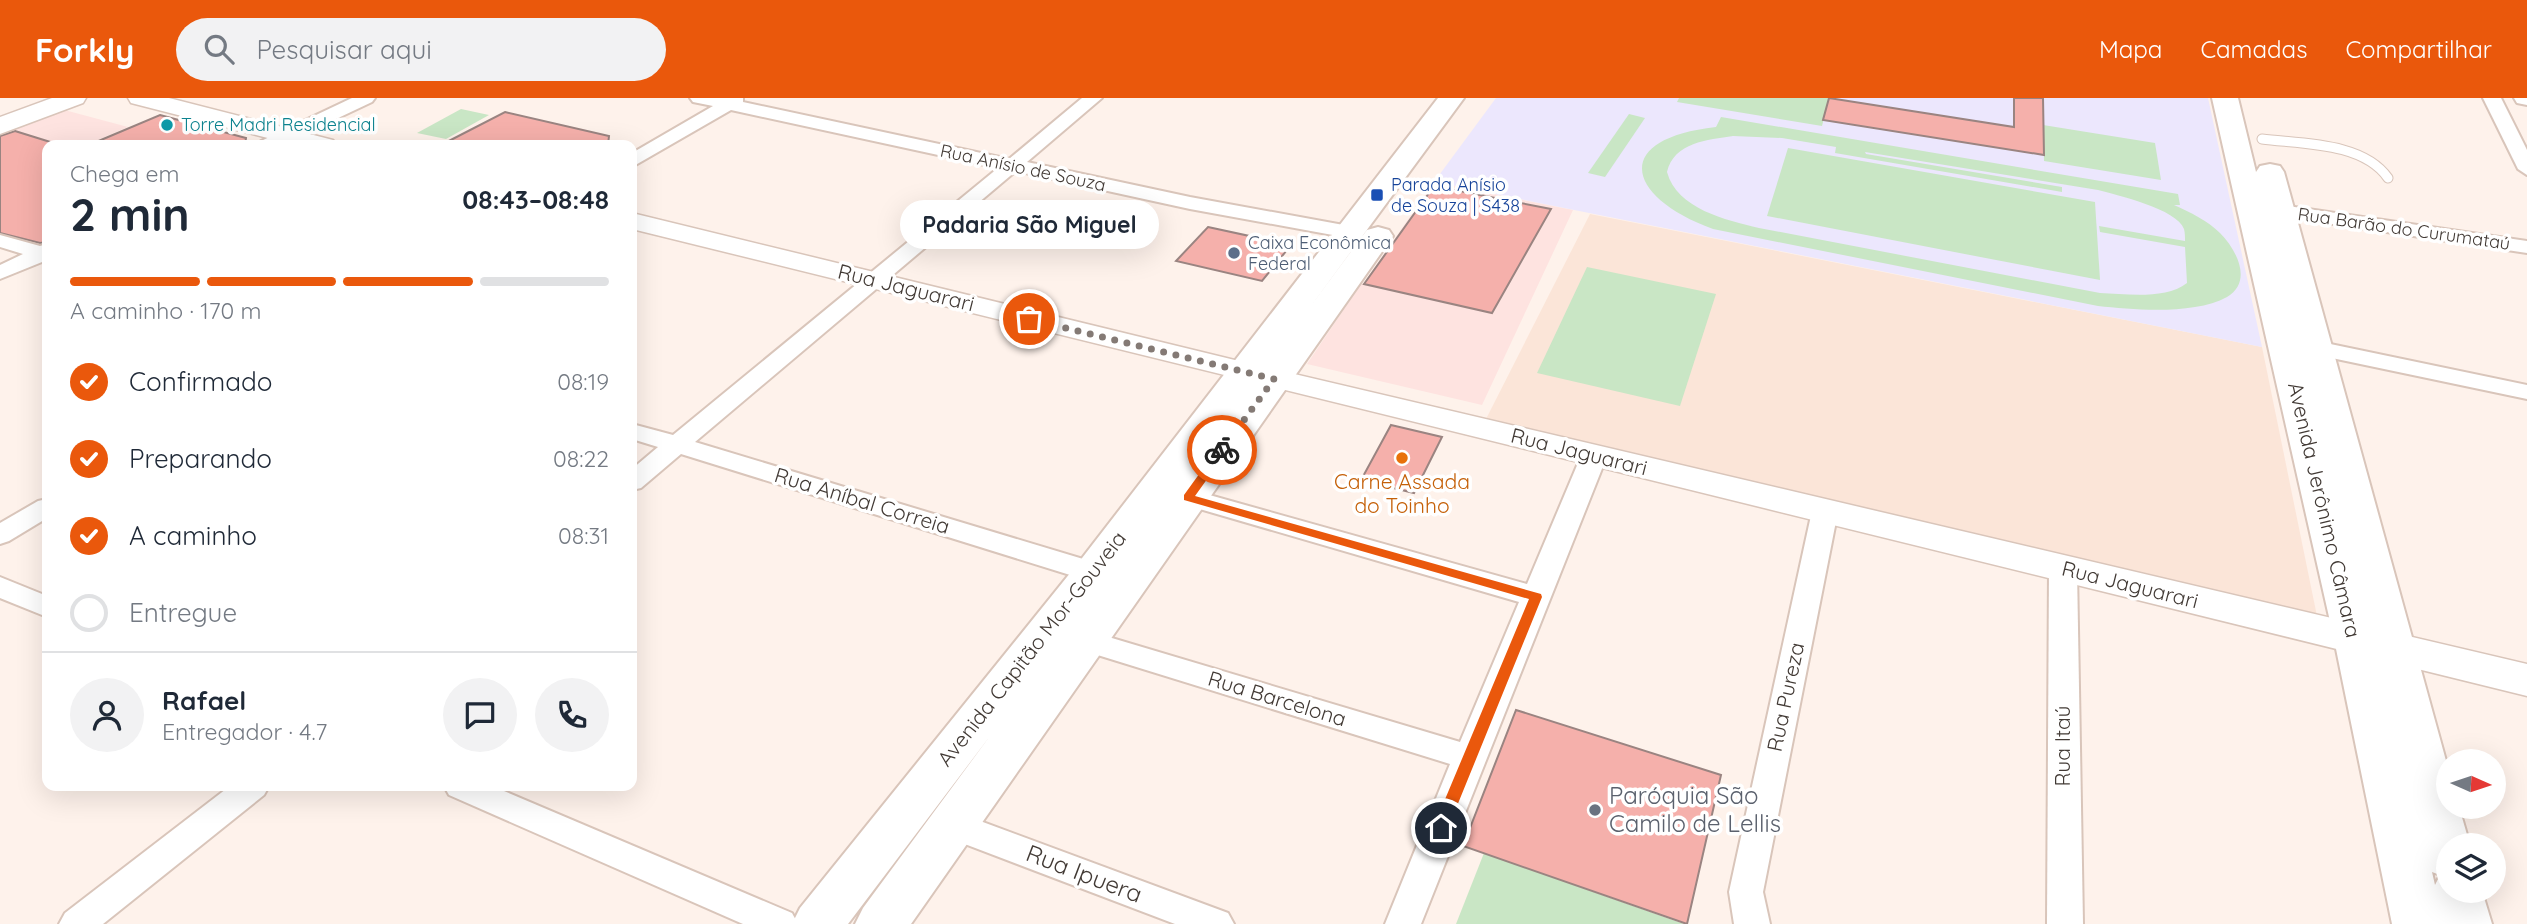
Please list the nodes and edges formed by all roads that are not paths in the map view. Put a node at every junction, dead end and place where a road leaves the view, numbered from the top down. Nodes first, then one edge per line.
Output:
1 (46, 98) edge
2 (74, 98) edge
3 (140, 98) edge
4 (366, 98) edge
5 (699, 98) edge
6 (1093, 98) edge
7 (1451, 98) edge
8 (1480, 98) edge
9 (2225, 98) edge
10 (2252, 98) edge
11 (2492, 98) edge
12 (733, 101) edge
13 (0, 116) edge
14 (0, 126) edge
15 (2262, 139) junction
16 (274, 140) edge
17 (279, 140) edge
18 (637, 158) edge
19 (1012, 165) junction
20 (2527, 169) edge
21 (2388, 178) dead end
22 (2280, 211) junction
23 (637, 222) edge
24 (1349, 233) junction
25 (0, 241) edge
26 (2527, 247) edge
27 (42, 251) edge
28 (42, 254) edge
29 (0, 273) edge
30 (873, 280) junction
31 (2316, 348) junction
32 (1258, 375) junction
33 (2527, 392) edge
34 (637, 432) edge
35 (679, 444) junction
36 (1594, 456) junction
37 (637, 478) edge
38 (1188, 497) junction
39 (42, 510) edge
40 (1825, 511) junction
41 (0, 535) edge
42 (2063, 569) junction
43 (1093, 572) junction
44 (0, 587) edge
45 (1536, 597) junction
46 (42, 605) edge
47 (1085, 641) junction
48 (2374, 643) junction
49 (2527, 680) edge
50 (1469, 757) junction
51 (247, 791) edge
52 (472, 791) edge
53 (953, 825) junction
54 (2439, 833) edge
55 (2460, 903) edge
56 (76, 924) edge
57 (780, 924) edge
58 (818, 924) edge
59 (881, 924) edge
60 (1216, 924) edge
61 (1403, 924) edge
62 (1752, 924) edge
63 (2065, 924) edge
64 (2418, 924) edge
65 (2466, 924) edge

1 - 13 main road
2 - 14 main road
3 - 16 main road
4 - 17 street
5 - 12 street, Rua Anísio de Souza
6 - 19 street
7 - 24 main road
8 - 32 main road
9 - 48 main road, Avenida Jerônimo Câmara
10 - 15 main road, Avenida Jerônimo Câmara
11 - 20 street
12 - 18 street
12 - 19 street, Rua Anísio de Souza
15 - 21 lane
15 - 22 main road, Avenida Jerônimo Câmara
19 - 24 street, Rua Anísio de Souza
19 - 30 street
22 - 26 street, Rua Barão do Curumataú
22 - 31 main road, Avenida Jerônimo Câmara
23 - 30 main road, Rua Jaguarari
24 - 32 main road
25 - 27 street
28 - 29 street
30 - 32 main road, Rua Jaguarari
30 - 35 street
31 - 33 street
31 - 48 main road, Avenida Jerônimo Câmara
32 - 36 main road, Rua Jaguarari
32 - 38 main road, Avenida Capitão Mor-Gouveia
32 - 43 main road, Avenida Capitão Mor-Gouveia
34 - 35 street, Rua Aníbal Correia
35 - 37 street
35 - 43 street, Rua Aníbal Correia
36 - 40 main road, Rua Jaguarari
36 - 45 street
38 - 45 street
38 - 47 main road, Avenida Capitão Mor-Gouveia
39 - 41 street
40 - 42 main road, Rua Jaguarari
40 - 62 street, Rua Pureza
42 - 48 main road, Rua Jaguarari
42 - 63 street, Rua Itaú
43 - 58 main road, Avenida Capitão Mor-Gouveia
44 - 46 street
45 - 50 street
47 - 50 street, Rua Barcelona
47 - 53 main road, Avenida Capitão Mor-Gouveia
48 - 49 main road, Rua Jaguarari
48 - 54 main road, Avenida Jerônimo Câmara
48 - 64 main road, Avenida Jerônimo Câmara
50 - 61 street
51 - 56 street
52 - 57 street
53 - 59 main road, Avenida Capitão Mor-Gouveia
53 - 60 street, Rua Ipuera
55 - 65 main road

